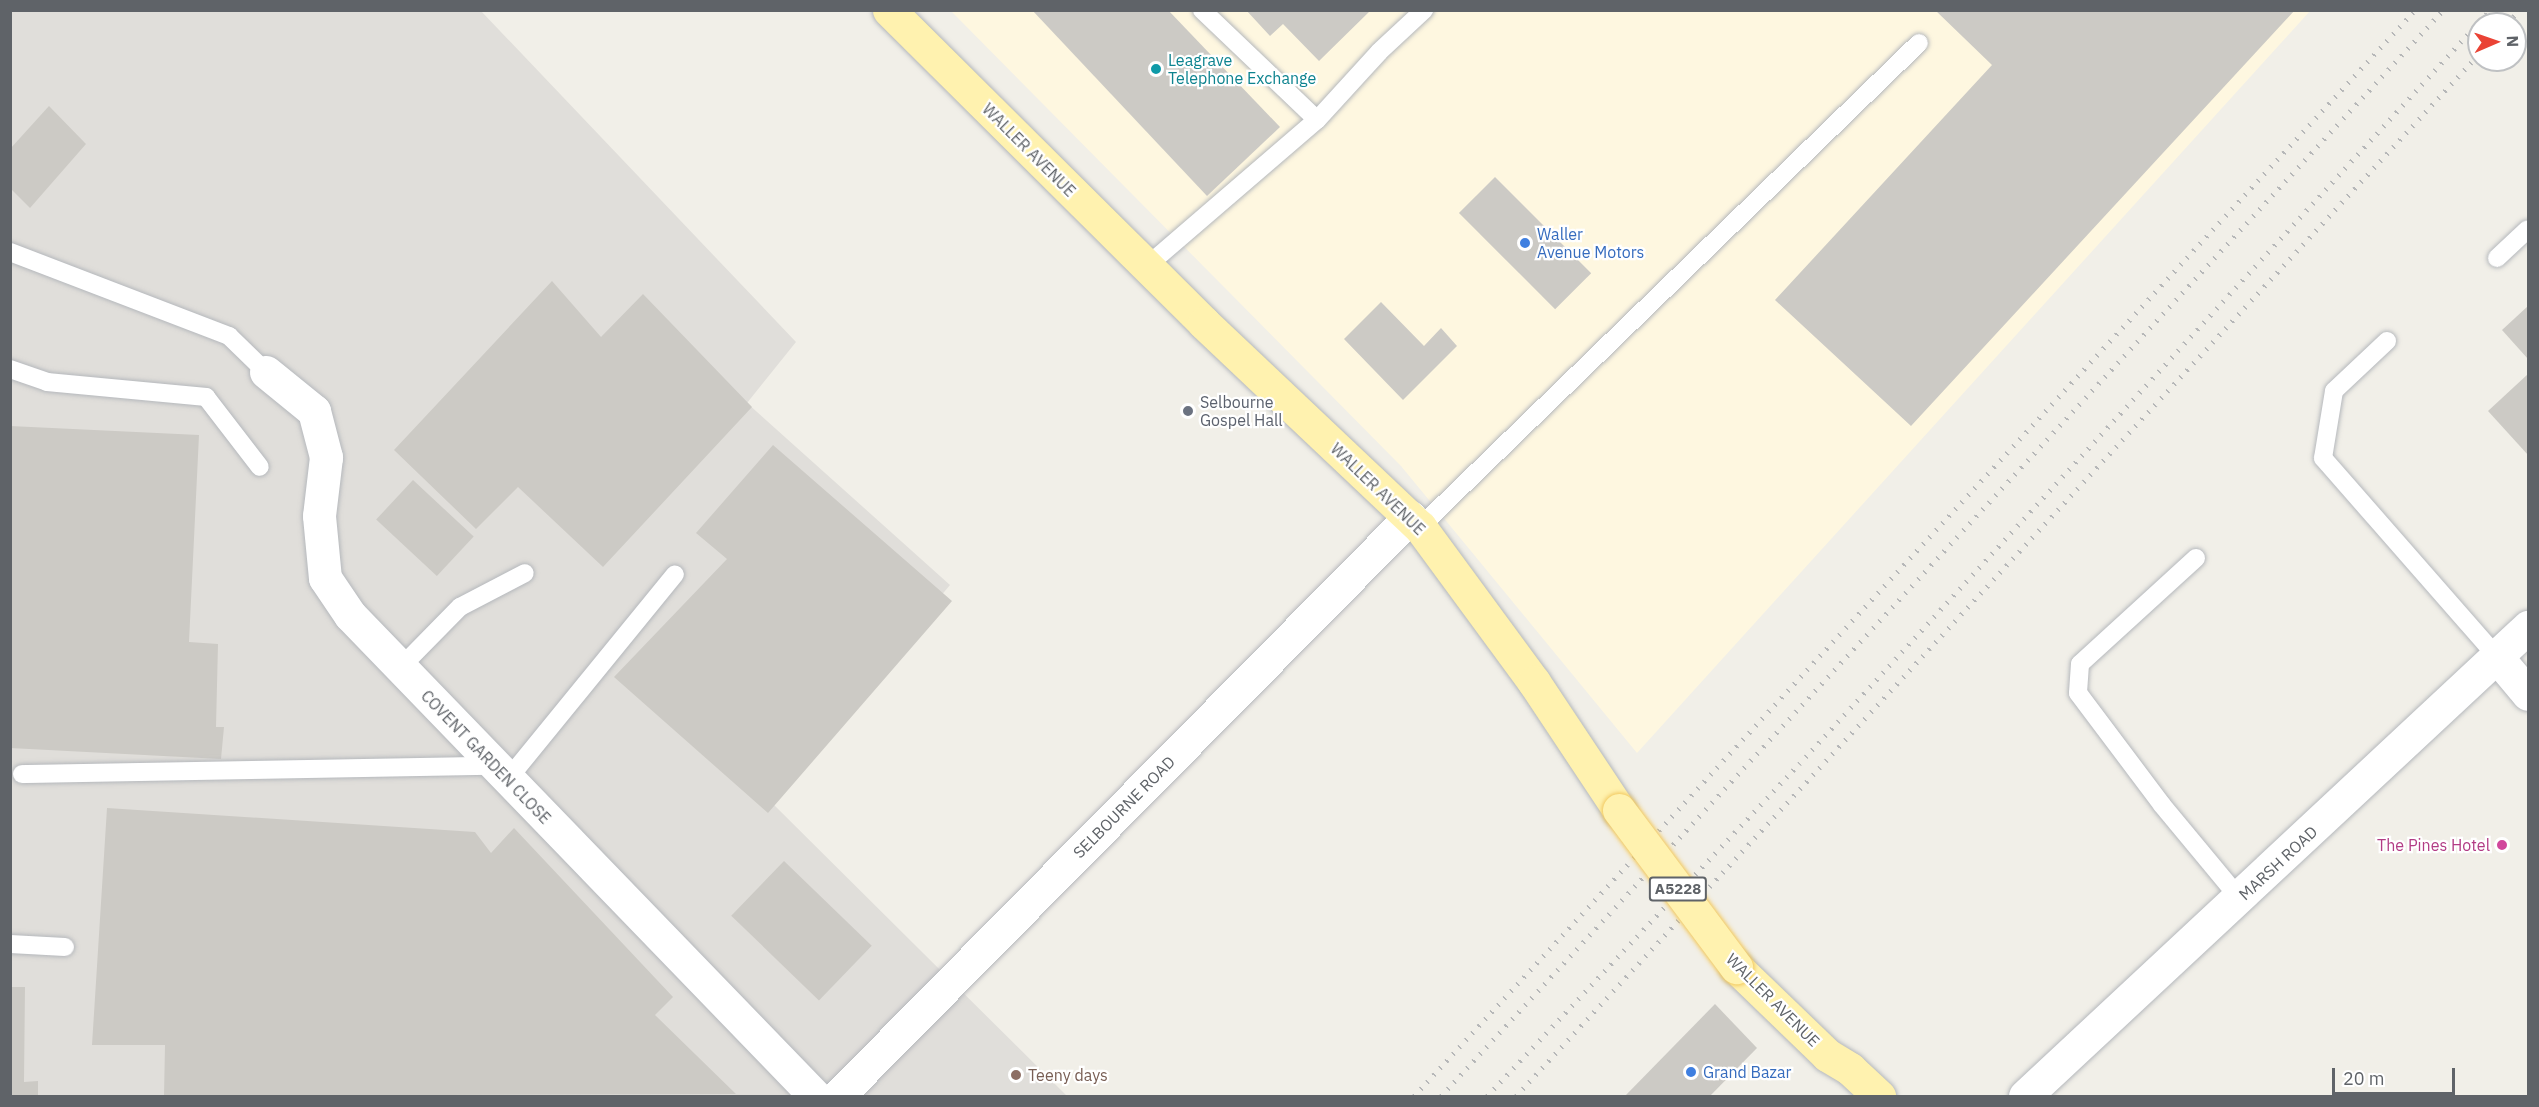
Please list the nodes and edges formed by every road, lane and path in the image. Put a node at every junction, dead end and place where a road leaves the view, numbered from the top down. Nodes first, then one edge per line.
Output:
1 (889, 10) edge
2 (1202, 10) edge
3 (1424, 10) edge
4 (1919, 43) dead end
5 (1317, 120) junction
6 (2529, 229) edge
7 (10, 252) edge
8 (2497, 258) dead end
9 (1147, 266) junction
10 (2387, 341) dead end
11 (10, 369) edge
12 (266, 372) joint
13 (260, 466) dead end
14 (1415, 522) junction
15 (2196, 558) dead end
16 (525, 573) dead end
17 (675, 574) dead end
18 (2529, 627) edge
19 (2497, 657) junction
20 (400, 668) junction
21 (2529, 694) edge
22 (502, 772) junction
23 (22, 774) dead end
24 (2240, 899) junction
25 (10, 944) edge
26 (65, 947) dead end
27 (1827, 1055) junction
28 (815, 1096) edge
29 (838, 1096) edge
30 (1846, 1096) edge
31 (1879, 1096) edge
32 (2025, 1096) edge

1 - 9 main road, WALLER AVENUE / A5228
2 - 5 lane
3 - 5 lane
4 - 14 lane
5 - 9 lane
6 - 8 lane
7 - 12 lane
9 - 14 main road, WALLER AVENUE / A5228
10 - 19 lane
11 - 13 lane
12 - 20 street, COVENT GARDEN CLOSE
14 - 27 main road, WALLER AVENUE / A5228, bridge
14 - 29 street, SELBOURNE ROAD
15 - 24 lane
16 - 20 lane
17 - 22 lane
18 - 19 street, MARSH ROAD
19 - 21 street
19 - 24 street, MARSH ROAD
20 - 22 street, COVENT GARDEN CLOSE
22 - 23 lane
22 - 28 street, COVENT GARDEN CLOSE
24 - 32 street, MARSH ROAD
25 - 26 lane
27 - 30 main road
27 - 31 main road, WALLER AVENUE / A5228

